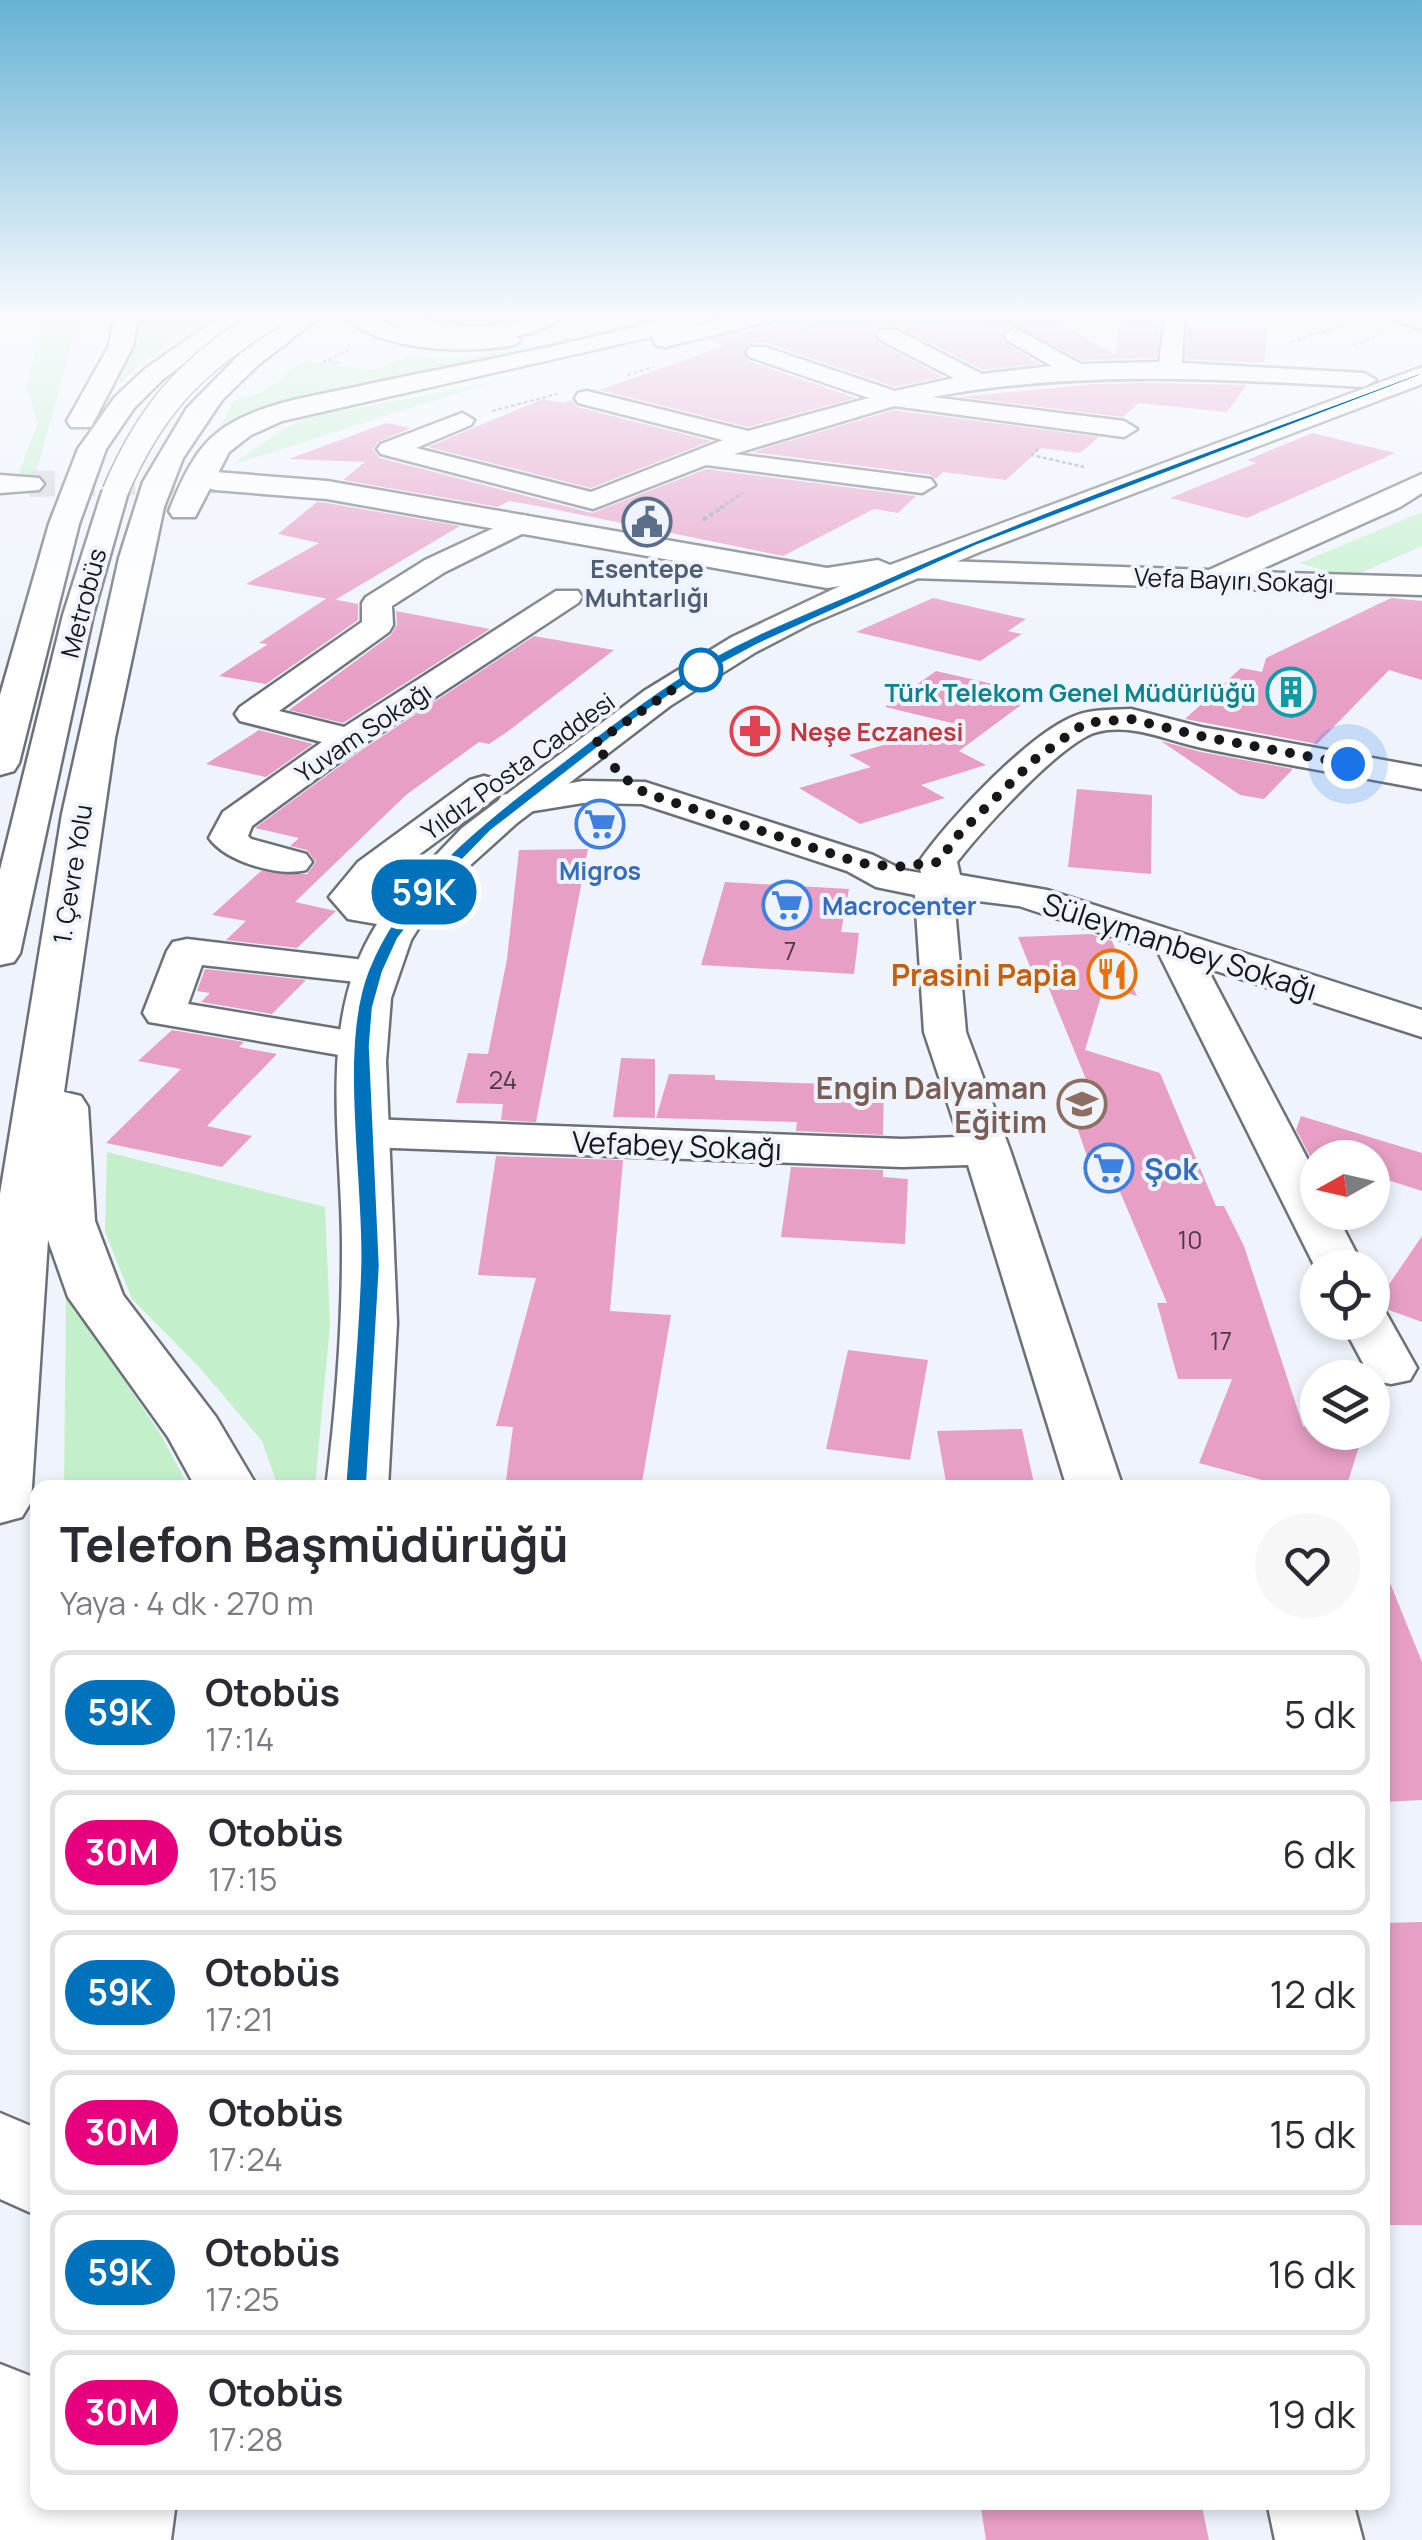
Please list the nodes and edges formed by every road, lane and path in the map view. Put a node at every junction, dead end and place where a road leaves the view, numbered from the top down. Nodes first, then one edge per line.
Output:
1 (77, 434) edge
2 (103, 434) edge
3 (141, 434) edge
4 (184, 434) edge
5 (238, 434) edge
6 (430, 434) edge
7 (727, 434) edge
8 (768, 434) edge
9 (1231, 434) edge
10 (1245, 434) edge
11 (748, 439) junction
12 (699, 457) junction
13 (780, 467) junction
14 (215, 481) tunnel mouth
15 (1422, 482) edge
16 (922, 485) dead end
17 (1390, 500) junction
18 (1422, 504) edge
19 (703, 520) dead end
20 (522, 523) junction
21 (64, 524) junction
22 (172, 542) dead end
23 (972, 544) junction
24 (912, 569) junction
25 (1046, 572) junction
26 (827, 578) junction
27 (1211, 581) junction
28 (159, 585) dead end
29 (1422, 586) edge
30 (566, 597) dead end
31 (802, 618) junction
32 (120, 630) junction
33 (1056, 698) dead end
34 (1131, 719) junction
35 (349, 739) junction
36 (594, 744) junction
37 (0, 763) edge
38 (1422, 778) edge
39 (645, 793) junction
40 (515, 804) junction
41 (294, 862) dead end
42 (937, 874) junction
43 (406, 913) junction
44 (1174, 944) junction
45 (0, 953) edge
46 (58, 968) junction
47 (374, 972) junction
48 (1422, 1024) edge
49 (362, 1046) junction
50 (367, 1133) junction
51 (987, 1150) junction
52 (1330, 1250) edge
53 (1376, 1340) edge
54 (1391, 1368) dead end
55 (223, 1480) edge
56 (357, 1480) edge
57 (1092, 1480) edge
58 (0, 1502) edge
59 (0, 2150) edge
60 (30, 2172) edge
61 (0, 2409) edge
62 (68, 2510) edge
63 (99, 2510) edge
64 (128, 2510) edge
65 (1312, 2510) edge
66 (4, 2540) edge
67 (61, 2540) edge
68 (101, 2540) edge
69 (122, 2540) edge
70 (1319, 2540) edge

1 - 21 main road
2 - 21 main road
3 - 45 street, Metrobüs, bridge
4 - 32 main road, 1. Çevre Yolu
5 - 22 main road
6 - 12 street
7 - 11 street
8 - 11 street
9 - 26 main road, Yıldız Posta Caddesi
10 - 23 main road, Yıldız Posta Caddesi
11 - 12 street
12 - 13 street
13 - 16 street
13 - 19 path
14 - 20 main road
15 - 17 street
17 - 18 street
17 - 27 street
20 - 26 main road
20 - 35 street
21 - 37 main road
23 - 24 main road, Yıldız Posta Caddesi
23 - 25 street
24 - 25 street
24 - 26 main road
24 - 31 main road, Yıldız Posta Caddesi
25 - 27 street, Vefa Bayırı Sokağı
26 - 31 main road
26 - 43 main road, Yıldız Posta Caddesi
27 - 29 street, Vefa Bayırı Sokağı
28 - 32 main road
30 - 35 street, Yuvam Sokağı
31 - 36 main road, Yıldız Posta Caddesi
32 - 46 main road, 1. Çevre Yolu
33 - 34 street
34 - 38 street
34 - 42 street
35 - 41 street, Yuvam Sokağı
36 - 39 street, Süleymanbey Sokağı
36 - 40 main road, Yıldız Posta Caddesi
39 - 40 street, Süleymanbey Sokağı
39 - 42 street, Süleymanbey Sokağı
40 - 43 main road, Yıldız Posta Caddesi
42 - 44 street, Süleymanbey Sokağı
42 - 51 street
43 - 47 main road, Yıldız Posta Caddesi
44 - 48 street, Süleymanbey Sokağı
44 - 52 street
46 - 55 main road
46 - 58 main road, 1. Çevre Yolu
47 - 49 main road, Yıldız Posta Caddesi
47 - 49 street
49 - 50 main road, Yıldız Posta Caddesi
50 - 51 street, Vefabey Sokağı
50 - 56 main road, Yıldız Posta Caddesi
51 - 57 street
53 - 54 street
59 - 60 main road
61 - 66 main road
62 - 67 main road
63 - 68 main road
64 - 69 main road
65 - 70 street

